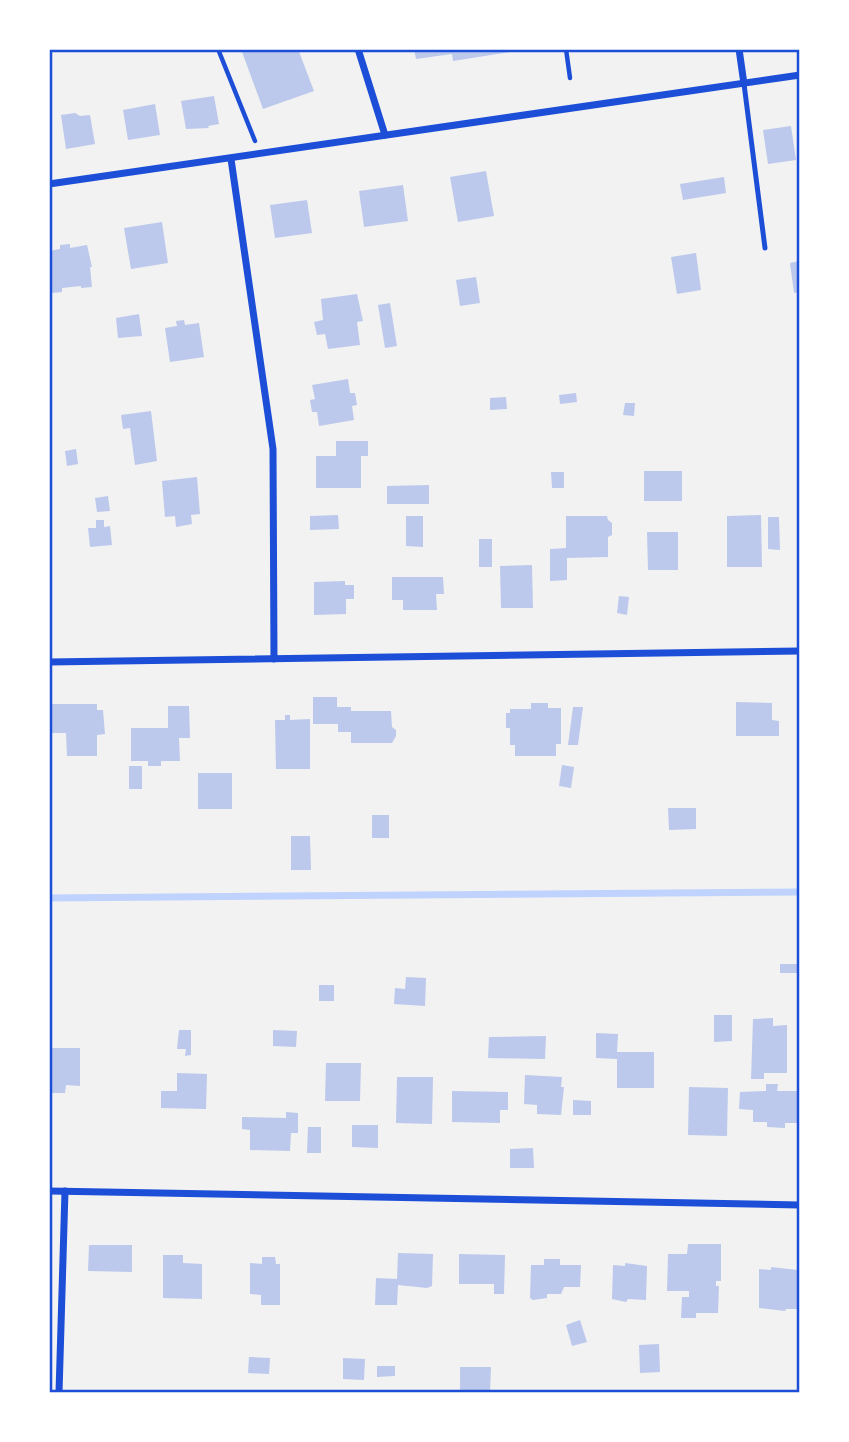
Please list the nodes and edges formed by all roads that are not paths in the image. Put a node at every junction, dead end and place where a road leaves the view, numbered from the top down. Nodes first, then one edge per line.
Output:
1 (358, 49) edge
2 (739, 49) edge
3 (800, 75) edge
4 (744, 84) junction
5 (385, 135) junction
6 (231, 159) junction
7 (49, 184) edge
8 (765, 248) dead end
9 (800, 651) edge
10 (274, 659) junction
11 (49, 663) edge
12 (49, 1191) edge
13 (65, 1191) junction
14 (800, 1205) edge
15 (59, 1393) edge

1 - 5 street
2 - 4 street
3 - 4 street
4 - 5 street
4 - 8 lane
5 - 6 street
6 - 7 street
6 - 10 street
9 - 10 street
10 - 11 street
12 - 13 street
13 - 14 street
13 - 15 street

